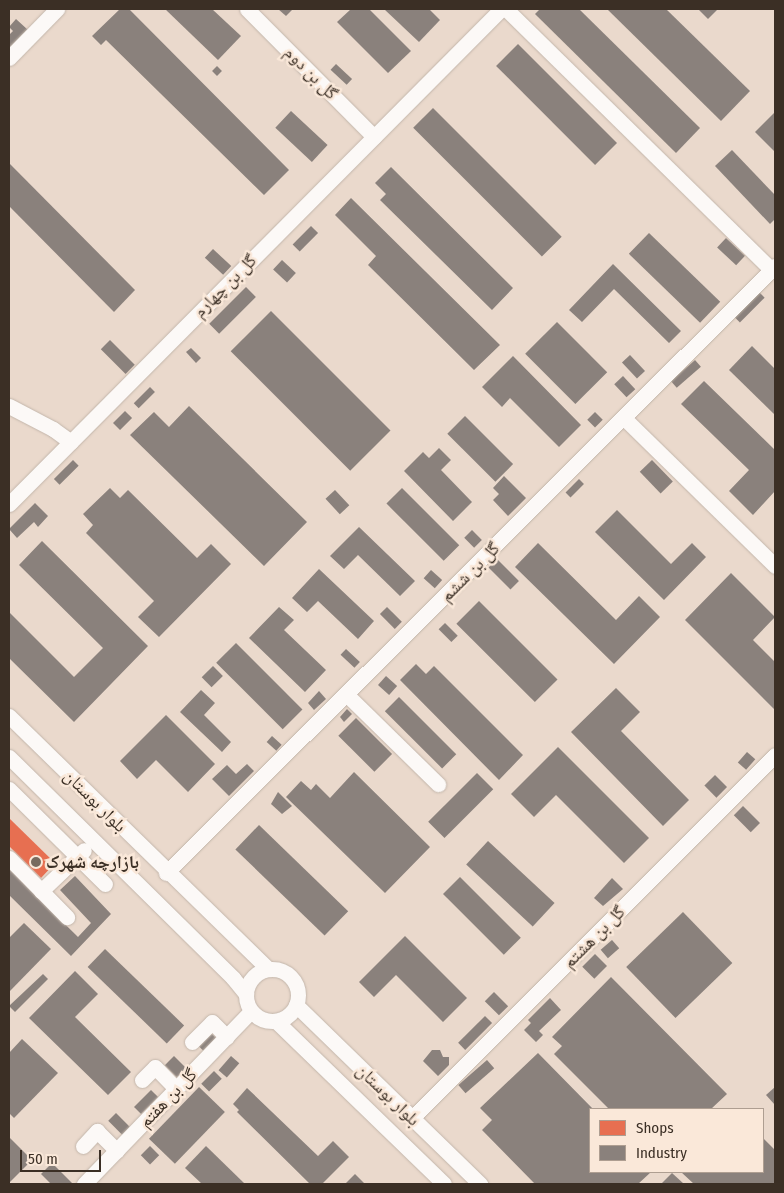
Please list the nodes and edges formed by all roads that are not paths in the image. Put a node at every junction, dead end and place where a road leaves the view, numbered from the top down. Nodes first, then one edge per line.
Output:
1 (56, 9) edge
2 (248, 9) edge
3 (499, 10) edge
4 (9, 58) edge
5 (374, 137) junction
6 (774, 268) edge
7 (9, 406) edge
8 (625, 419) junction
9 (71, 442) junction
10 (9, 504) edge
11 (775, 566) edge
12 (346, 694) junction
13 (9, 716) edge
14 (775, 755) edge
15 (10, 760) edge
16 (438, 784) dead end
17 (9, 789) edge
18 (94, 840) junction
19 (77, 856) junction
20 (9, 858) edge
21 (166, 873) junction
22 (105, 884) dead end
23 (41, 891) junction
24 (67, 917) dead end
25 (268, 969) junction
26 (246, 994) junction
27 (296, 1005) junction
28 (251, 1012) junction
29 (276, 1021) junction
30 (227, 1037) junction
31 (192, 1042) dead end
32 (142, 1080) dead end
33 (176, 1089) junction
34 (412, 1118) junction
35 (82, 1146) dead end
36 (116, 1151) junction
37 (84, 1184) edge
38 (444, 1184) edge
39 (480, 1184) edge

1 - 4 street
2 - 5 street, گل بن دوم
3 - 5 street, گل بن چهارم
3 - 6 street
5 - 9 street, گل بن چهارم
6 - 8 street, گل بن ششم
7 - 9 street
8 - 11 street
8 - 12 street, گل بن ششم
9 - 10 street, گل بن چهارم
12 - 16 street
12 - 21 street, گل بن ششم
13 - 21 street, بلوار بوستان
14 - 34 street, گل بن هشتم
15 - 18 street, بلوار بوستان
17 - 19 street
18 - 19 street
18 - 26 street, بلوار بوستان
19 - 22 street
19 - 23 street
20 - 23 street
21 - 25 street, بلوار بوستان
23 - 24 street
25 - 26 street
25 - 27 street
26 - 28 street
27 - 29 street
27 - 34 street, بلوار بوستان
28 - 29 street
28 - 30 street, گل بن هفتم
29 - 38 street, بلوار بوستان
30 - 31 street
30 - 33 street, گل بن هفتم
32 - 33 street
33 - 36 street, گل بن هفتم
34 - 39 street, بلوار بوستان
35 - 36 street
36 - 37 street, گل بن هفتم

